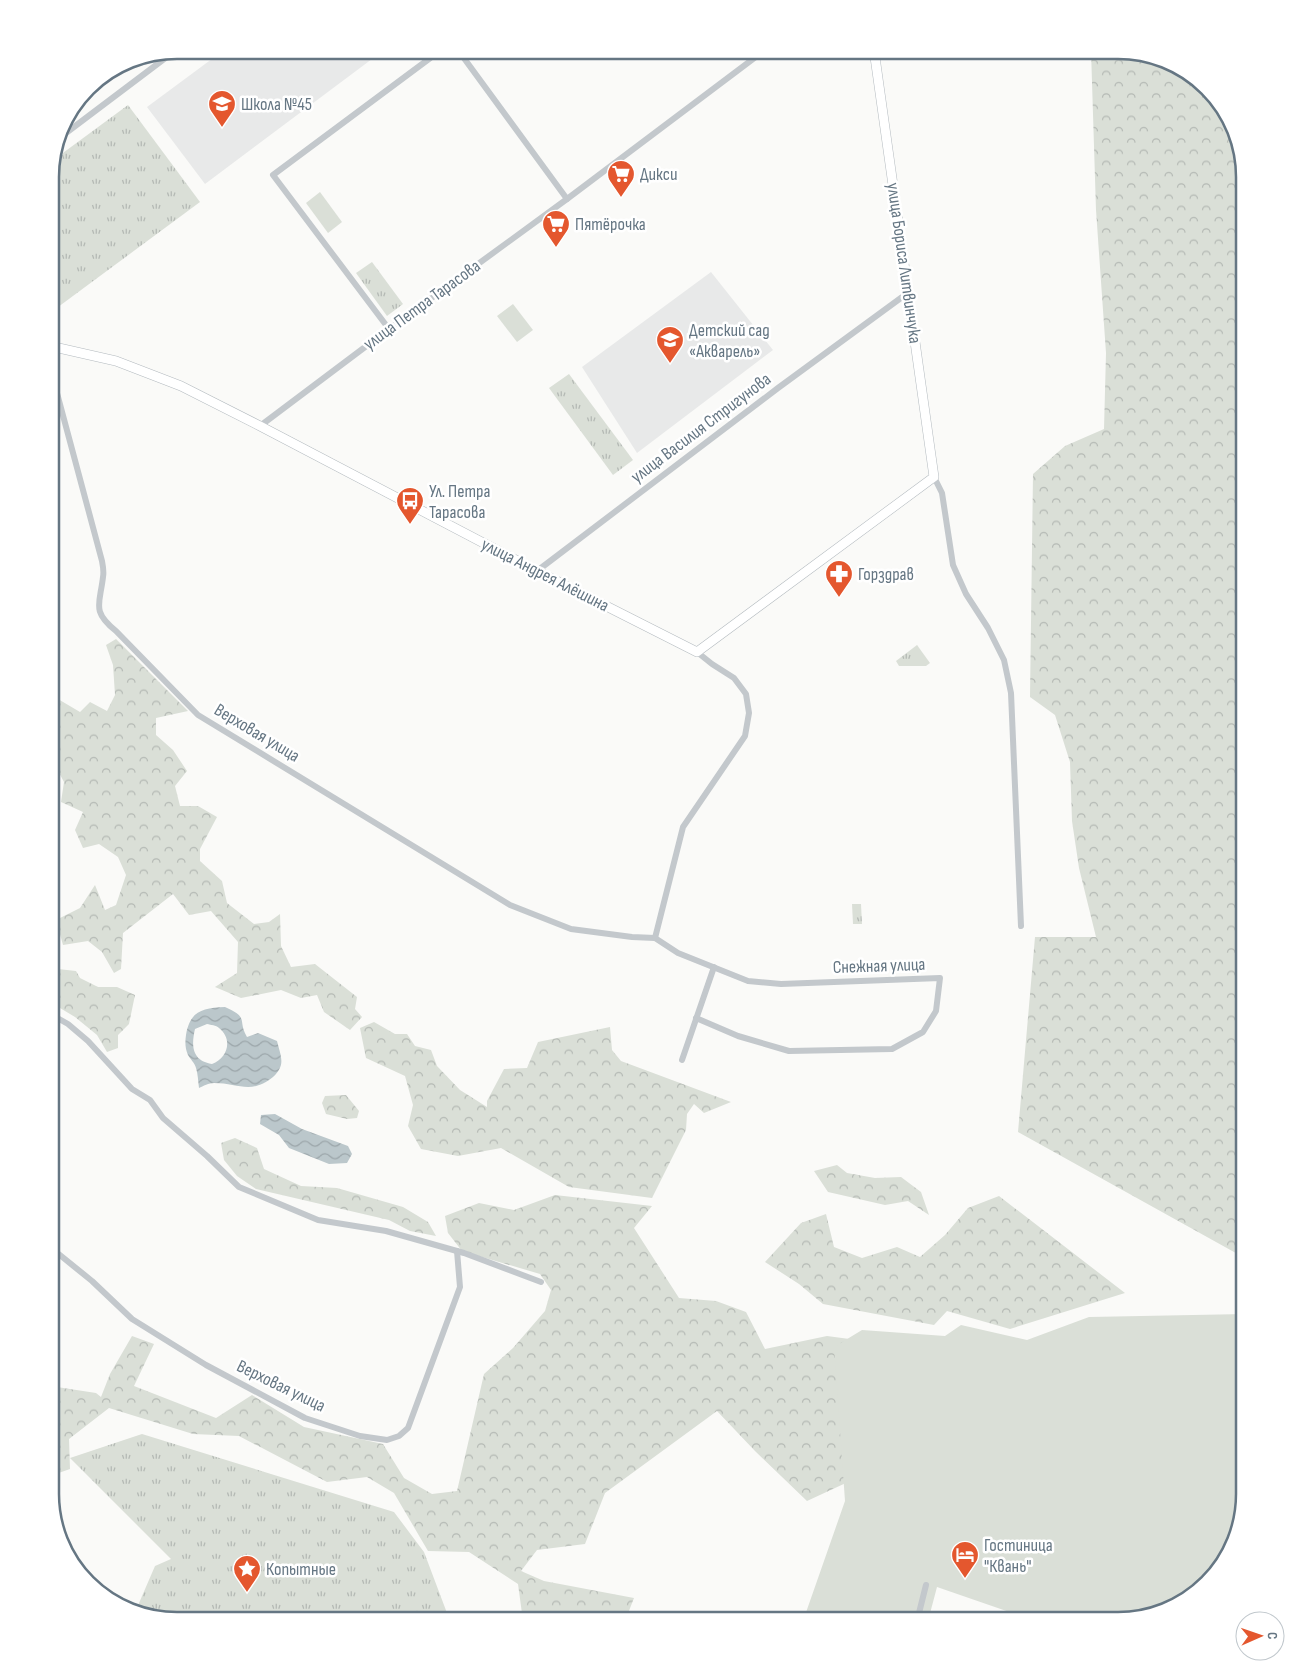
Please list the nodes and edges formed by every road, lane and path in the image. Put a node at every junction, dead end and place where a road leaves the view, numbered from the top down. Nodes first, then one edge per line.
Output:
1 (429, 59) edge
2 (468, 59) edge
3 (753, 59) edge
4 (875, 59) edge
5 (163, 60) edge
6 (68, 131) edge
7 (567, 199) junction
8 (909, 292) junction
9 (389, 329) junction
10 (59, 348) edge
11 (59, 401) edge
12 (260, 426) junction
13 (934, 476) junction
14 (537, 571) junction
15 (697, 652) junction
16 (1021, 926) dead end
17 (654, 938) junction
18 (714, 967) junction
19 (696, 1018) junction
20 (59, 1019) edge
21 (682, 1060) dead end
22 (456, 1251) junction
23 (59, 1254) edge
24 (541, 1282) dead end
25 (926, 1585) dead end
26 (919, 1612) edge

1 - 9 street
2 - 7 street
3 - 7 street, улица Петра Тарасова
4 - 8 street, улица Бориса Литвинчука
5 - 6 street
7 - 9 street, улица Петра Тарасова
8 - 13 street, улица Бориса Литвинчука
8 - 14 street, улица Василия Стригунова
9 - 12 street, улица Петра Тарасова
10 - 12 street
11 - 17 street, Верховая улица
12 - 14 street, улица Андрея Алёшина
13 - 15 street
13 - 16 street
14 - 15 street, улица Андрея Алёшина
15 - 17 street
17 - 18 street, Снежная улица
18 - 19 street
18 - 19 street, Снежная улица
19 - 21 street
20 - 22 street
22 - 23 street, Верховая улица
22 - 24 street
25 - 26 street

